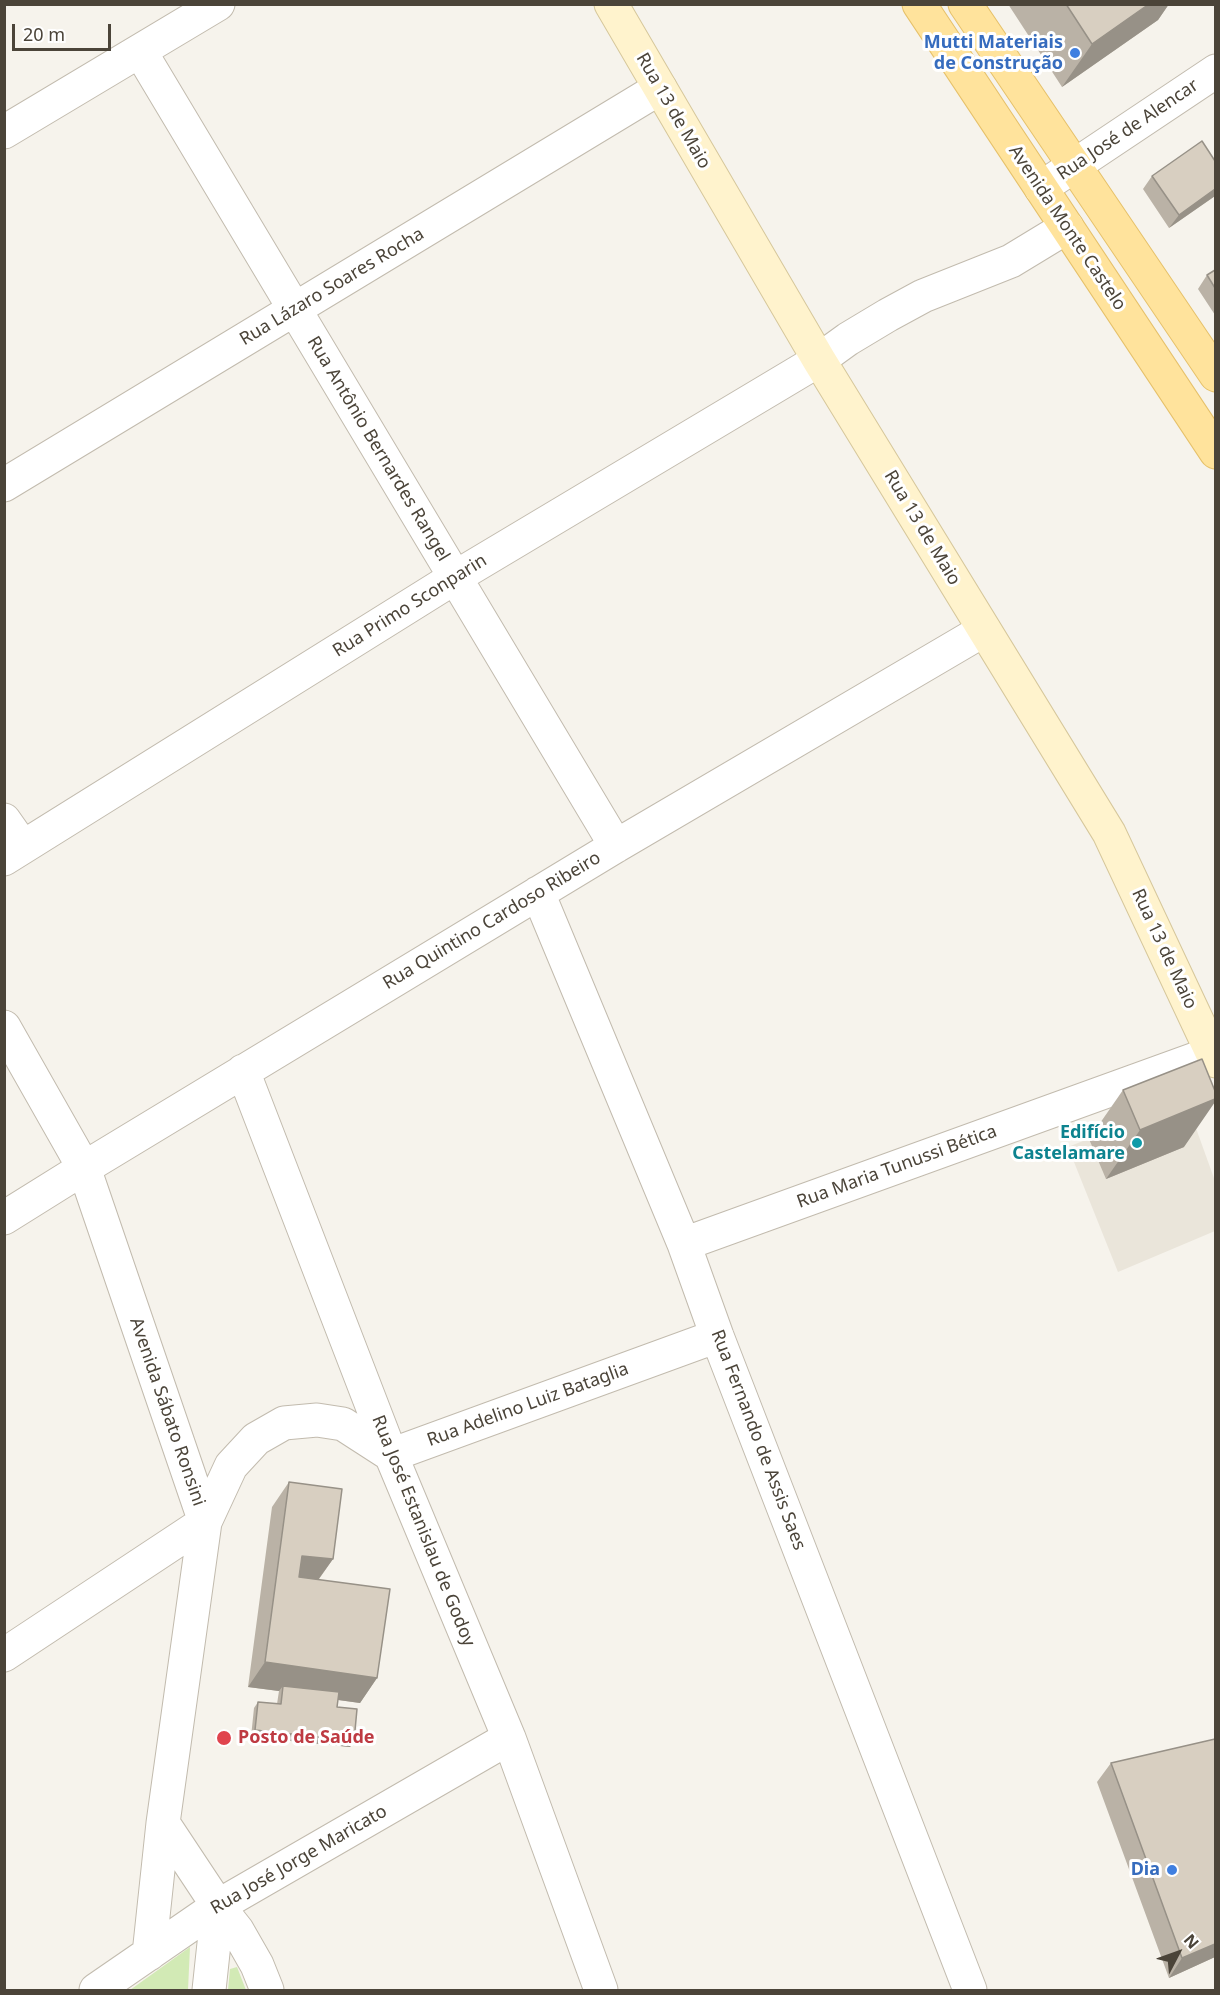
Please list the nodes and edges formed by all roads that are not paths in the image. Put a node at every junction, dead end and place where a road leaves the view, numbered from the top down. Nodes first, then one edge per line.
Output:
1 (218, 4) edge
2 (611, 4) edge
3 (919, 4) edge
4 (965, 4) edge
5 (140, 51) junction
6 (1215, 71) edge
7 (660, 88) junction
8 (4, 132) edge
9 (1075, 166) junction
10 (1041, 188) junction
11 (1067, 227) junction
12 (295, 309) junction
13 (819, 360) junction
14 (1215, 375) edge
15 (1215, 452) edge
16 (4, 485) edge
17 (454, 578) junction
18 (984, 630) junction
19 (4, 820) edge
20 (616, 846) junction
21 (14, 853) edge
22 (538, 893) junction
23 (4, 1027) edge
24 (1214, 1057) edge
25 (243, 1071) junction
26 (84, 1168) junction
27 (4, 1218) edge
28 (684, 1244) junction
29 (717, 1336) junction
30 (391, 1455) junction
31 (205, 1522) junction
32 (4, 1655) edge
33 (509, 1738) junction
34 (163, 1822) junction
35 (218, 1906) junction
36 (149, 1954) junction
37 (96, 1990) edge
38 (209, 1990) edge
39 (267, 1990) edge
40 (601, 1990) edge
41 (970, 1990) edge

1 - 5 street
2 - 7 street, Rua 13 de Maio
3 - 10 main road, Avenida Monte Castelo
4 - 9 main road
5 - 8 street
5 - 12 street, Rua Antônio Bernardes Rangel
6 - 9 street, Rua José de Alencar
7 - 12 street, Rua Lázaro Soares Rocha
7 - 13 street, Rua 13 de Maio
9 - 10 street, Rua José de Alencar
9 - 14 main road
10 - 11 main road, Avenida Monte Castelo
11 - 13 street, Rua Primo Sconparin
11 - 15 main road, Avenida Monte Castelo
12 - 16 street, Rua Lázaro Soares Rocha
12 - 17 street, Rua Antônio Bernardes Rangel
13 - 17 street, Rua Primo Sconparin
13 - 18 street, Rua 13 de Maio
17 - 20 street, Rua Antônio Bernardes Rangel
17 - 21 street, Rua Primo Sconparin
18 - 20 street, Rua Quintino Cardoso Ribeiro
18 - 24 street, Rua 13 de Maio
19 - 21 street
20 - 22 street, Rua Quintino Cardoso Ribeiro
22 - 25 street, Rua Quintino Cardoso Ribeiro
22 - 28 street, Rua Fernando de Assis Saes
23 - 26 street, Avenida Sábato Ronsini
24 - 28 street, Rua Maria Tunussi Bética
25 - 26 street, Rua Quintino Cardoso Ribeiro
25 - 30 street, Rua José Estanislau de Godoy
26 - 27 street, Rua Quintino Cardoso Ribeiro
26 - 31 street, Avenida Sábato Ronsini
28 - 29 street, Rua Fernando de Assis Saes
29 - 30 street, Rua Adelino Luiz Bataglia
29 - 41 street, Rua Fernando de Assis Saes
30 - 31 street
30 - 33 street, Rua José Estanislau de Godoy
31 - 32 street
31 - 34 street, Avenida Sábato Ronsini
33 - 35 street, Rua José Jorge Maricato
33 - 40 street, Rua José Estanislau de Godoy
34 - 35 street
34 - 36 street, Avenida Sábato Ronsini
35 - 36 street, Rua José Jorge Maricato
35 - 38 street
35 - 39 street
36 - 37 street, Rua José Jorge Maricato

